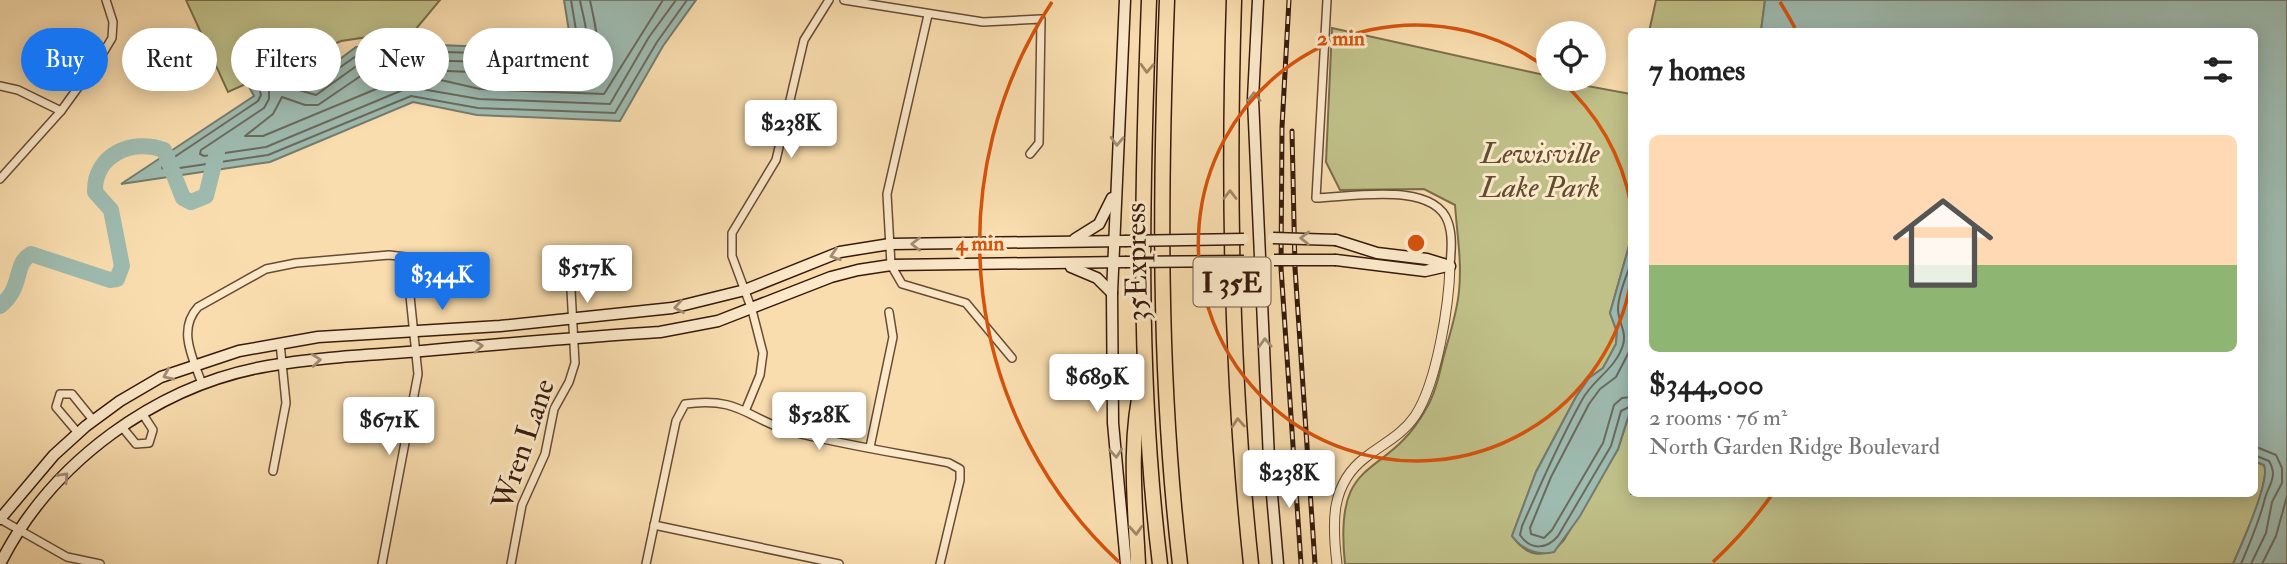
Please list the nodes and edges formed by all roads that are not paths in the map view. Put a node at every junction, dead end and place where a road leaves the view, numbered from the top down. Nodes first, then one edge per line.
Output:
1 (106, 0) edge
2 (829, 0) edge
3 (844, 0) edge
4 (1125, 0) edge
5 (1149, 0) edge
6 (1167, 0) edge
7 (1234, 0) edge
8 (1258, 0) edge
9 (1327, 0) edge
10 (928, 15) junction
11 (0, 86) edge
12 (61, 111) junction
13 (1030, 154) dead end
14 (0, 179) edge
15 (1114, 192) junction
16 (1261, 238) junction
17 (1112, 241) junction
18 (1067, 242) junction
19 (890, 244) junction
20 (1262, 261) junction
21 (1113, 263) junction
22 (1061, 264) junction
23 (891, 265) junction
24 (1450, 266) junction
25 (582, 267) dead end
26 (745, 290) junction
27 (1112, 293) junction
28 (752, 310) junction
29 (889, 312) dead end
30 (571, 319) junction
31 (415, 330) junction
32 (573, 338) junction
33 (280, 342) junction
34 (417, 351) junction
35 (1012, 358) dead end
36 (195, 363) junction
37 (283, 364) junction
38 (1147, 365) junction
39 (202, 384) junction
40 (746, 409) junction
41 (142, 413) junction
42 (93, 420) junction
43 (122, 427) junction
44 (78, 433) junction
45 (870, 447) junction
46 (273, 471) dead end
47 (0, 519) edge
48 (654, 525) junction
49 (20, 530) junction
50 (0, 564) edge
51 (100, 564) edge
52 (382, 564) edge
53 (511, 564) edge
54 (646, 564) edge
55 (839, 564) edge
56 (940, 564) edge
57 (1126, 564) edge
58 (1139, 564) edge
59 (1160, 564) edge
60 (1180, 564) edge
61 (1251, 564) edge
62 (1278, 564) edge
63 (1337, 564) edge

1 - 12 street
2 - 26 street
3 - 10 street
4 -> 15 main road
5 -> 38 highway
6 - 60 highway, 35Express
61 -> 7 highway, I 35E
16 -> 8 main road
9 - 24 street
10 - 13 street
10 - 19 street
11 - 12 street
12 - 14 street
15 - 17 main road
15 - 18 main road
16 - 17 main road, bridge
16 - 20 main road
24 -> 16 main road, bridge
17 - 18 main road
17 - 21 main road
18 -> 19 main road
19 - 23 street
19 -> 26 main road
20 - 21 main road, bridge
20 - 24 main road, bridge
62 -> 20 main road
21 - 22 main road
21 - 27 main road
22 - 23 main road
22 - 27 main road
23 - 28 main road
23 - 35 street
24 - 63 street
25 - 30 street, Wren Lane
26 - 28 street
26 -> 30 main road
27 -> 57 main road
28 - 32 main road
28 - 40 street
29 - 45 street
30 - 31 main road
30 - 32 street, Wren Lane
31 - 33 main road
31 - 34 street
31 - 36 street
34 -> 32 main road
32 - 53 street, Wren Lane
33 - 36 main road
33 - 37 street
37 -> 34 main road
34 - 52 street
36 - 39 street
36 -> 42 main road
37 - 39 main road
37 - 46 street
38 -> 58 highway
38 - 59 highway
39 - 41 main road
40 - 45 street
40 - 48 street
41 - 43 main road
41 - 43 street
42 - 44 main road
42 - 44 street
49 -> 43 main road
44 - 47 main road
45 - 56 street
47 - 49 street
48 - 54 street
48 - 55 street
49 - 50 main road
49 - 51 street

